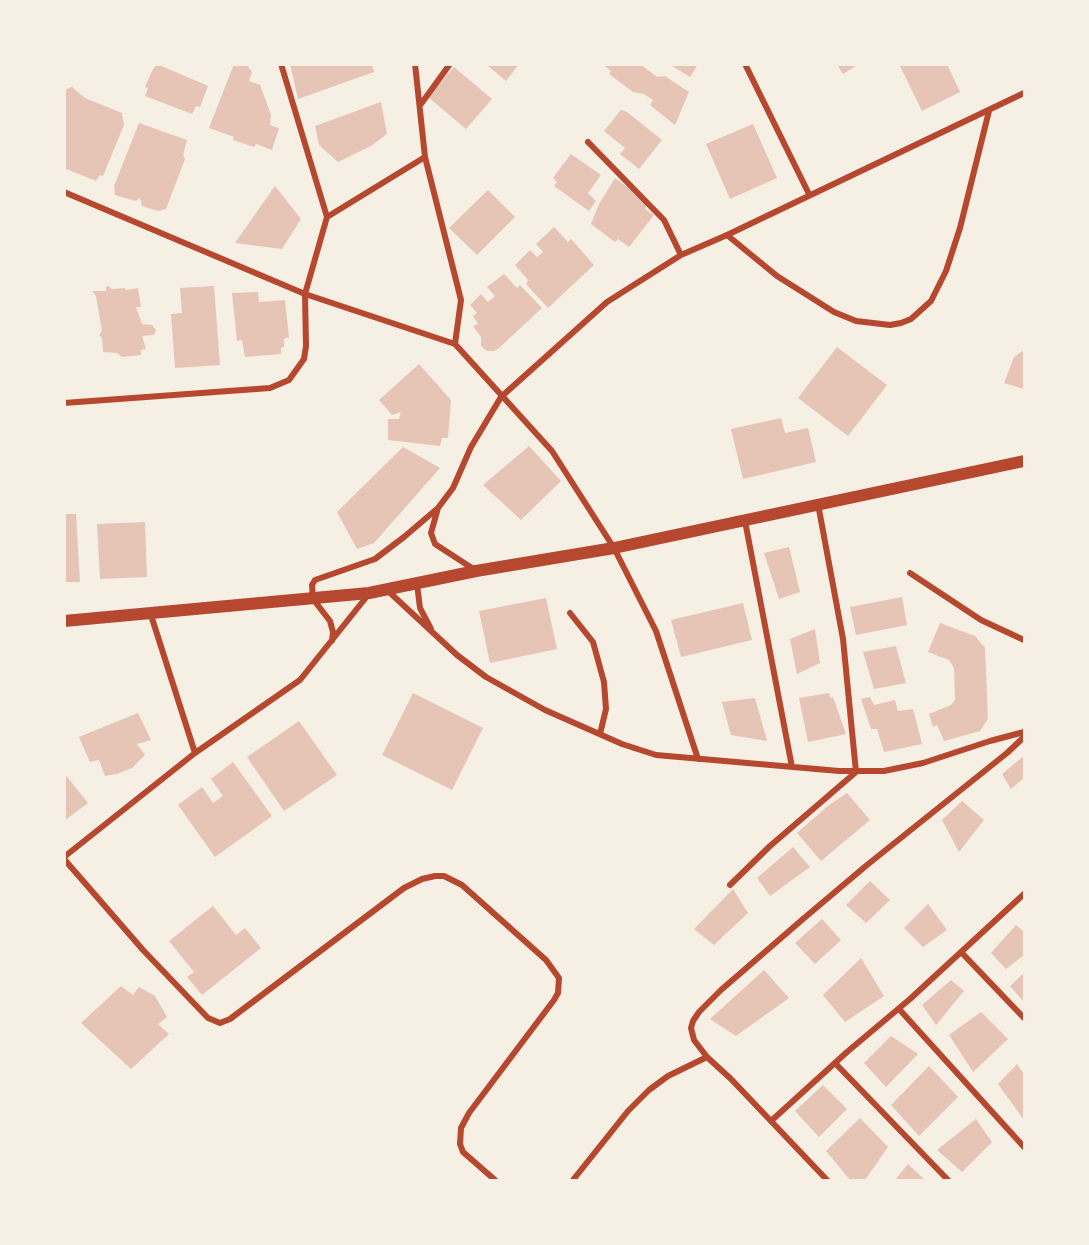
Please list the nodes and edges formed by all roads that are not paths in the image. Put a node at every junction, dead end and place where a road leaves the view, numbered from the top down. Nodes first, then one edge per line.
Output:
1 (281, 64) edge
2 (415, 64) edge
3 (450, 64) edge
4 (745, 64) edge
5 (1024, 93) edge
6 (421, 104) junction
7 (989, 111) junction
8 (588, 142) dead end
9 (425, 157) junction
10 (64, 192) edge
11 (809, 195) junction
12 (327, 217) junction
13 (727, 235) junction
14 (681, 255) junction
15 (305, 294) junction
16 (455, 344) junction
17 (501, 397) junction
18 (64, 403) edge
19 (1024, 460) edge
20 (818, 503) junction
21 (438, 508) junction
22 (746, 520) junction
23 (614, 548) junction
24 (476, 571) junction
25 (910, 573) dead end
26 (417, 584) junction
27 (394, 589) junction
28 (369, 594) junction
29 (313, 598) junction
30 (420, 608) junction
31 (150, 612) junction
32 (412, 613) junction
33 (570, 613) dead end
34 (64, 621) edge
35 (437, 637) junction
36 (1024, 640) edge
37 (332, 641) junction
38 (600, 734) junction
39 (1024, 735) edge
40 (195, 753) junction
41 (698, 759) junction
42 (792, 767) junction
43 (856, 772) junction
44 (64, 858) edge
45 (730, 885) dead end
46 (1024, 896) edge
47 (962, 952) junction
48 (899, 1009) junction
49 (1024, 1018) edge
50 (707, 1057) junction
51 (835, 1063) junction
52 (771, 1121) junction
53 (1024, 1147) edge
54 (495, 1180) edge
55 (573, 1180) edge
56 (827, 1180) edge
57 (948, 1180) edge

1 - 12 street
2 - 6 street
3 - 6 street
4 - 11 street
5 - 7 street
6 - 9 street
7 - 11 street
7 - 13 street
8 - 14 street
9 - 12 street
9 - 16 street
10 - 15 street
11 - 13 street
12 - 15 street
13 - 14 street
14 - 17 street
15 - 16 street
15 - 18 street
16 - 17 street
17 - 21 street
17 - 23 street
19 - 20 main road
20 - 22 main road
20 - 43 street
21 - 24 street
21 - 29 street
22 - 23 main road
22 - 42 street
23 - 24 main road
23 - 41 street
24 - 26 main road
25 - 36 street
26 - 27 main road
26 - 30 street
27 - 28 main road
27 - 32 street
28 - 29 main road
28 - 37 street
29 - 31 main road
29 - 37 street
30 - 32 street
30 - 35 street
31 - 34 main road
31 - 40 street
32 - 35 street
33 - 38 street
35 - 38 street
37 - 40 street
38 - 41 street
39 - 43 street
39 - 50 street
40 - 44 street
41 - 42 street
42 - 43 street
43 - 45 street
44 - 54 street
46 - 47 street
47 - 48 street
47 - 49 street
48 - 51 street
48 - 53 street
50 - 52 street
50 - 55 street
51 - 52 street
51 - 57 street
52 - 56 street

